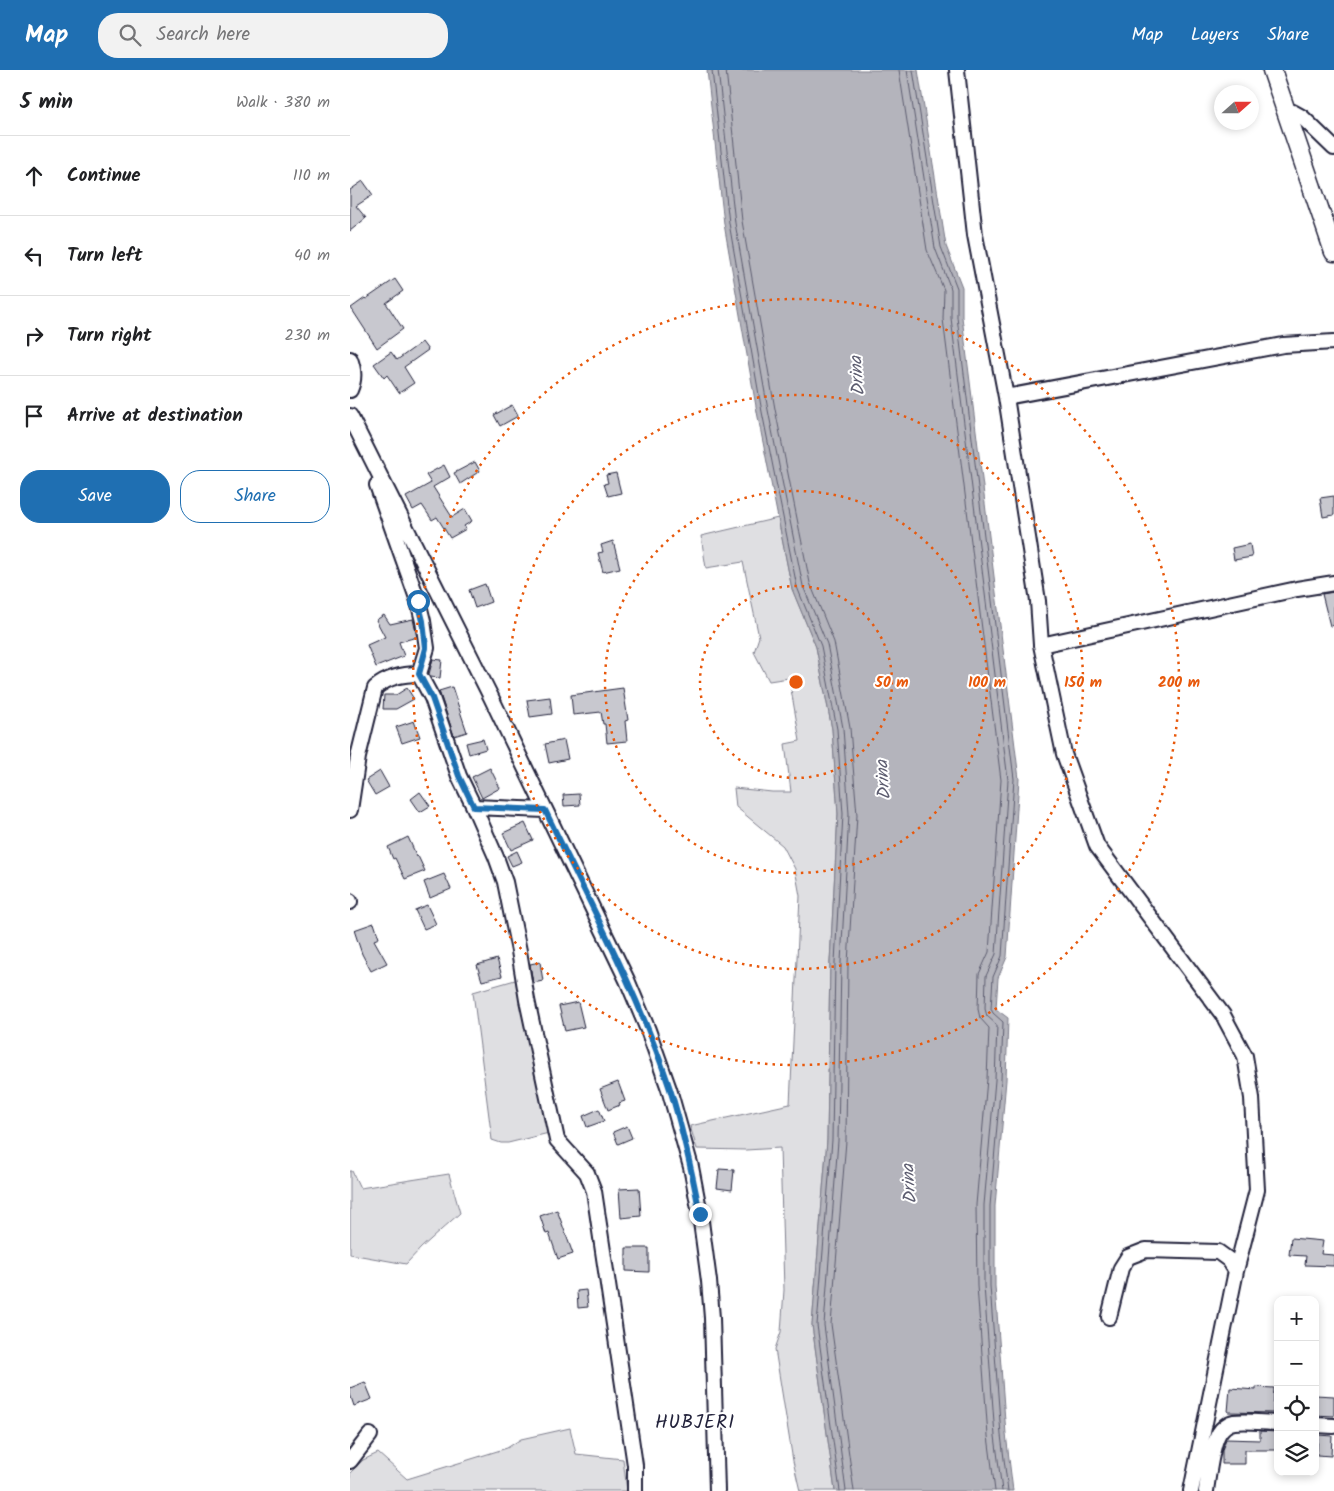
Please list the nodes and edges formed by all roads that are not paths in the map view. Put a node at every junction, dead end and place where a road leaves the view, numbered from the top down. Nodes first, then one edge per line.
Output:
1 (957, 70) edge
2 (1272, 70) edge
3 (1287, 113) junction
4 (1334, 148) edge
5 (1334, 252) edge
6 (1334, 342) edge
7 (350, 359) edge
8 (350, 390) edge
9 (1006, 397) junction
10 (350, 416) edge
11 (380, 475) junction
12 (1334, 583) edge
13 (1041, 645) junction
14 (419, 674) junction
15 (474, 807) junction
16 (350, 810) edge
17 (545, 810) junction
18 (1236, 1271) junction
19 (1109, 1317) dead end
20 (1274, 1424) edge
21 (1319, 1425) edge
22 (1334, 1426) edge
23 (370, 1435) dead end
24 (350, 1461) edge
25 (634, 1491) edge
26 (717, 1491) edge
27 (1191, 1491) edge
28 (1206, 1491) edge

1 - 9 street
2 - 3 main road
3 - 4 street
3 - 5 main road
6 - 9 street
7 - 8 street
9 - 13 street
10 - 11 street
11 - 14 street
11 - 17 street
12 - 13 street
13 - 18 street
14 - 15 street
14 - 16 street
15 - 17 street
15 - 25 street
17 - 26 street
18 - 19 street
18 - 27 street
20 - 28 street
21 - 22 street
23 - 24 street

